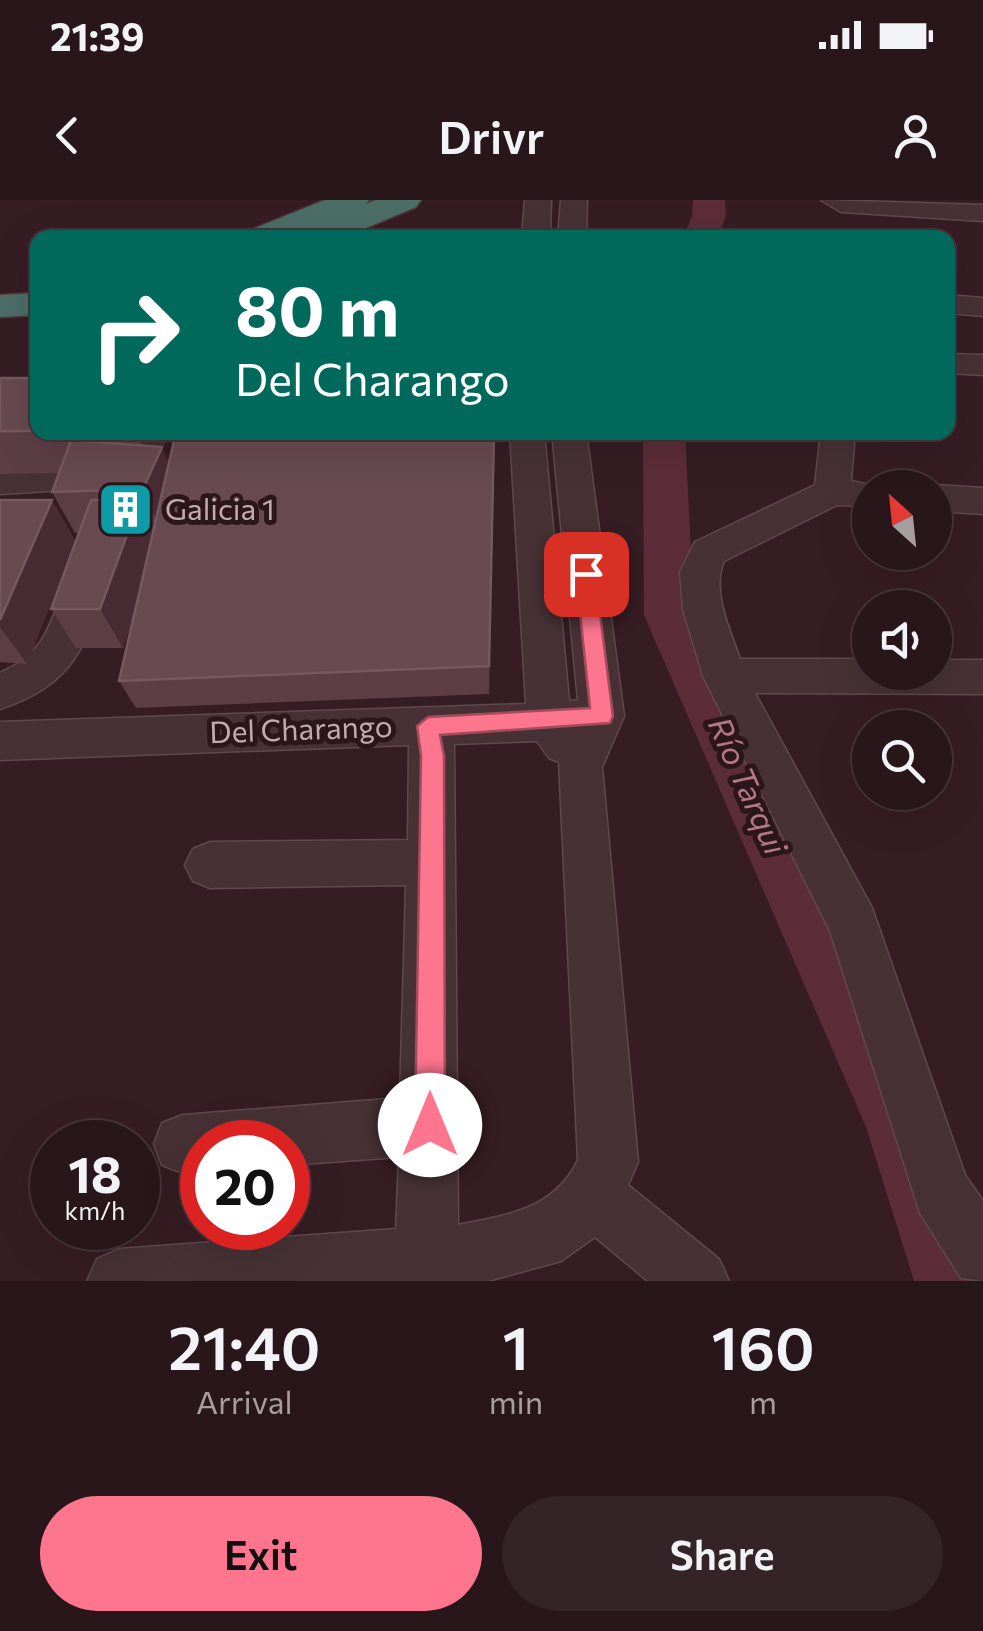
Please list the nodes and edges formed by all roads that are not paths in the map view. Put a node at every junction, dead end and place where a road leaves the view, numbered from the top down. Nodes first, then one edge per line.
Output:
1 (353, 200) edge
2 (404, 200) edge
3 (538, 200) edge
4 (574, 200) edge
5 (838, 202) edge
6 (983, 212) edge
7 (280, 230) edge
8 (333, 230) edge
9 (536, 230) edge
10 (572, 230) edge
11 (841, 230) edge
12 (30, 304) edge
13 (955, 304) edge
14 (0, 306) edge
15 (983, 306) edge
16 (0, 326) edge
17 (30, 326) edge
18 (955, 364) edge
19 (983, 365) edge
20 (527, 440) edge
21 (569, 440) edge
22 (840, 440) edge
23 (124, 476) edge
24 (0, 482) edge
25 (851, 493) edge
26 (952, 499) edge
27 (983, 501) edge
28 (99, 543) edge
29 (724, 676) junction
30 (983, 678) edge
31 (0, 692) edge
32 (428, 726) junction
33 (577, 735) junction
34 (0, 740) edge
35 (431, 862) junction
36 (210, 865) dead end
37 (430, 1125) junction
38 (310, 1134) edge
39 (593, 1195) junction
40 (983, 1256) edge
41 (427, 1259) junction
42 (119, 1281) edge
43 (697, 1281) edge

1 - 7 highway
2 - 8 highway
3 - 9 street
4 - 10 street
5 - 6 street
5 - 11 street
12 - 14 highway
13 - 15 street
16 - 17 highway
18 - 19 street
20 - 33 street
21 - 33 street
22 - 25 street
23 - 24 street
25 - 29 street
26 - 27 street
28 - 31 street
29 - 30 street
29 - 40 street
32 - 33 street, Del Charango
32 - 34 street, Del Charango
32 - 35 street
33 - 39 street
35 - 36 street
35 - 37 street
37 - 38 street
37 - 41 street
39 - 41 street
39 - 43 street
41 - 42 street

